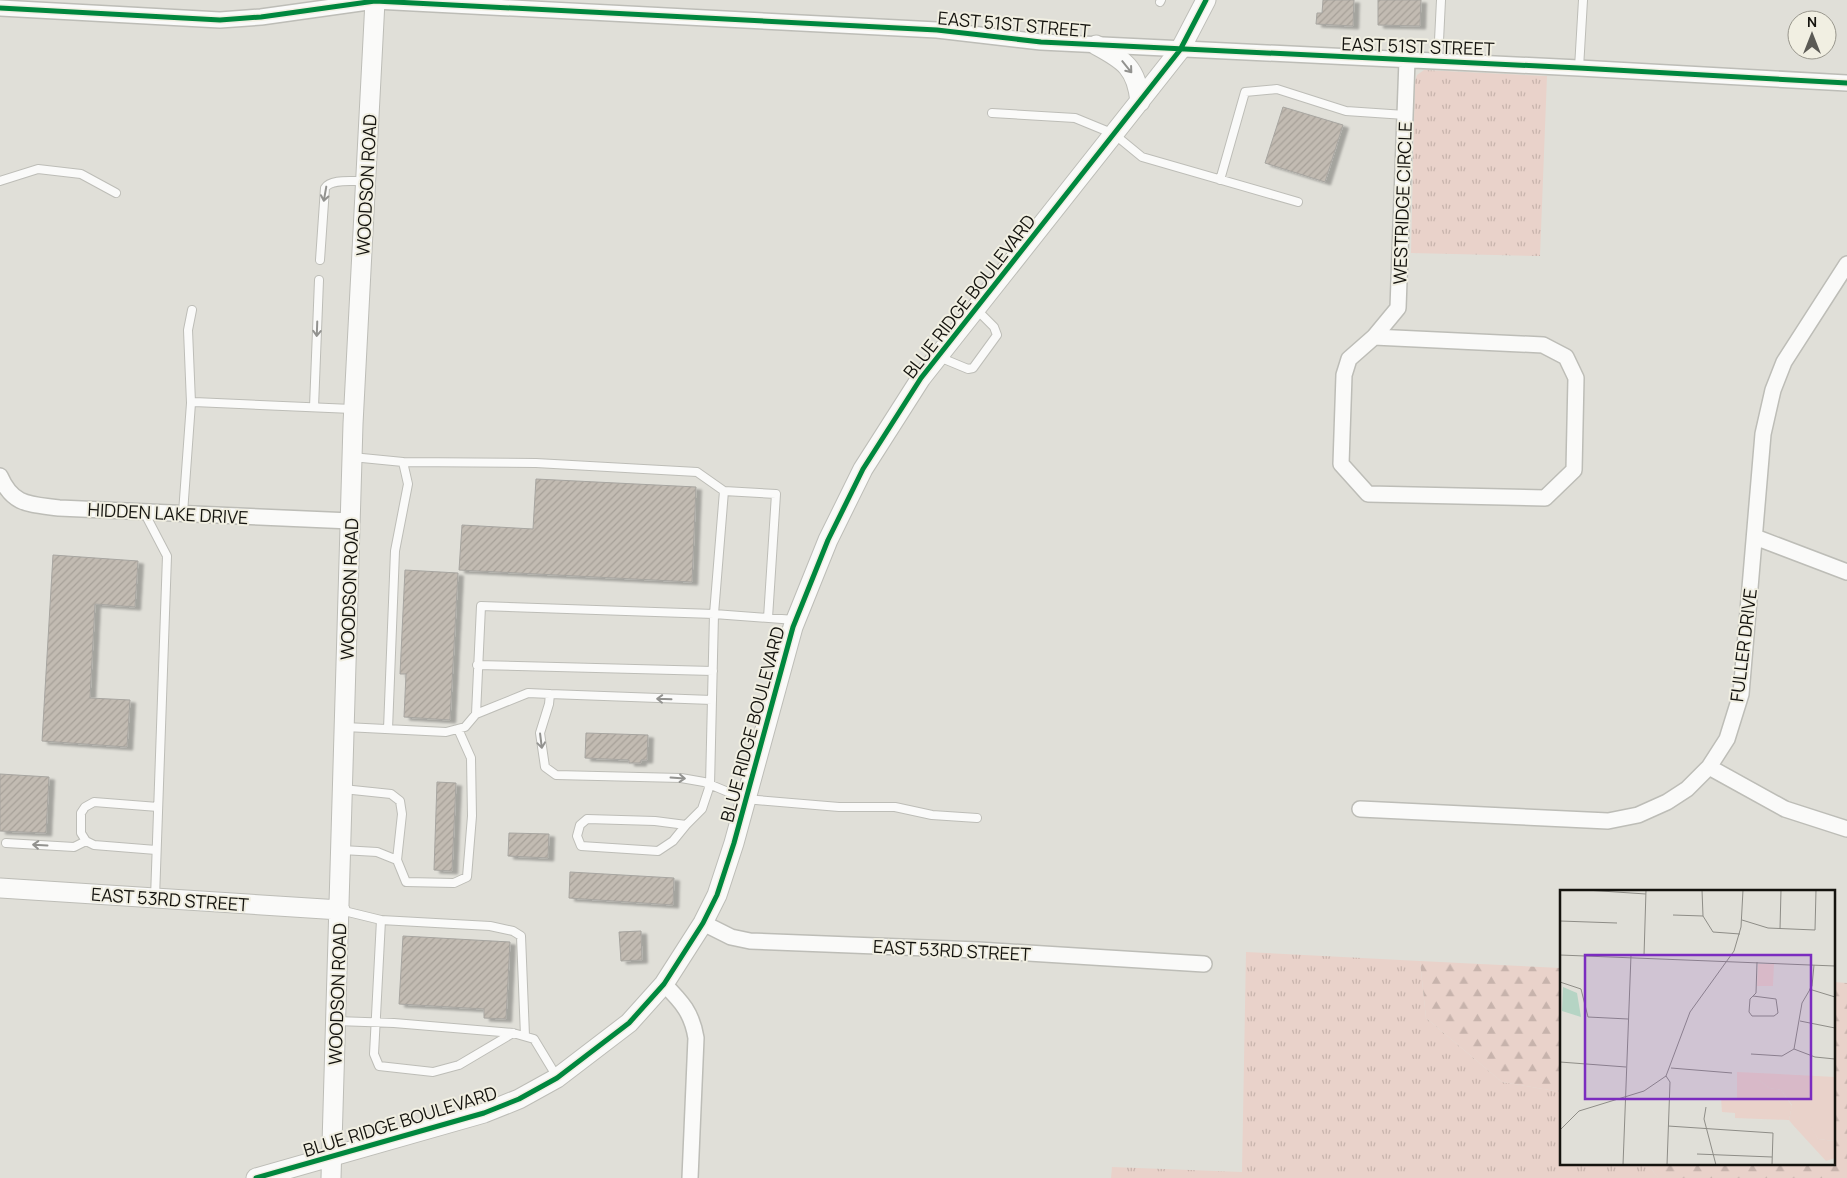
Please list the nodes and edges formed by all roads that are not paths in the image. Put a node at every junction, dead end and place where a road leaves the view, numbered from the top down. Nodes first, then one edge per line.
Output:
1 (1441, 0) edge
2 (1583, 0) edge
3 (375, 1) edge
4 (1204, 1) edge
5 (485, 3) edge
6 (0, 8) edge
7 (1096, 45) junction
8 (1180, 50) junction
9 (1407, 60) junction
10 (1438, 61) junction
11 (1579, 68) junction
12 (1847, 83) edge
13 (1140, 102) junction
14 (992, 113) dead end
15 (1405, 115) junction
16 (1114, 134) junction
17 (1220, 180) junction
18 (366, 181) junction
19 (0, 182) edge
20 (116, 193) dead end
21 (1298, 202) dead end
22 (320, 260) dead end
23 (1847, 264) edge
24 (319, 280) dead end
25 (1841, 284) edge
26 (976, 309) junction
27 (192, 310) dead end
28 (1374, 337) junction
29 (937, 356) junction
30 (191, 403) junction
31 (314, 407) junction
32 (354, 409) junction
33 (352, 457) junction
34 (403, 462) junction
35 (0, 476) edge
36 (724, 491) junction
37 (144, 512) junction
38 (183, 513) junction
39 (351, 521) junction
40 (1755, 537) junction
41 (1847, 572) edge
42 (714, 614) junction
43 (768, 618) junction
44 (795, 620) junction
45 (477, 665) junction
46 (713, 671) junction
47 (550, 694) junction
48 (712, 700) junction
49 (476, 714) junction
50 (345, 727) junction
51 (388, 729) junction
52 (458, 729) junction
53 (1709, 767) junction
54 (710, 785) junction
55 (343, 789) junction
56 (745, 799) junction
57 (158, 807) junction
58 (1360, 808) dead end
59 (977, 818) dead end
60 (686, 826) junction
61 (1847, 829) edge
62 (86, 842) junction
63 (6, 843) dead end
64 (156, 850) junction
65 (342, 850) junction
66 (397, 860) junction
67 (0, 888) edge
68 (155, 898) junction
69 (340, 910) junction
70 (381, 920) junction
71 (703, 923) junction
72 (1204, 964) dead end
73 (664, 984) junction
74 (336, 1021) junction
75 (375, 1022) junction
76 (514, 1033) junction
77 (525, 1036) junction
78 (557, 1078) junction
79 (332, 1156) junction
80 (256, 1178) edge
81 (331, 1178) edge
82 (690, 1178) edge

1 - 10 lane
2 - 11 lane
3 - 5 street, EAST 51ST STREET
3 - 6 street, EAST 51ST STREET
3 - 18 street, WOODSON ROAD
4 - 8 street, BLUE RIDGE BOULEVARD
5 - 7 street, EAST 51ST STREET
7 - 8 street, EAST 51ST STREET
7 -> 13 street
8 - 9 street, EAST 51ST STREET
8 - 13 street, BLUE RIDGE BOULEVARD
9 - 10 street, EAST 51ST STREET
9 - 15 street, WESTRIDGE CIRCLE
10 - 11 street, EAST 51ST STREET
11 - 12 street, EAST 51ST STREET
13 - 16 street, BLUE RIDGE BOULEVARD
14 - 16 lane
15 - 17 lane
15 - 28 street, WESTRIDGE CIRCLE
16 - 17 lane
16 - 26 street, BLUE RIDGE BOULEVARD
17 - 21 lane
18 -> 22 lane
18 - 32 street, WOODSON ROAD
19 - 20 lane
23 - 25 street, FULLER DRIVE
24 -> 31 lane
25 - 40 street, FULLER DRIVE
26 - 29 street, BLUE RIDGE BOULEVARD
26 - 29 lane
27 - 30 lane
28 - 28 street, WESTRIDGE CIRCLE
29 - 44 street, BLUE RIDGE BOULEVARD
30 - 31 lane
30 - 38 lane
31 - 32 lane
32 - 33 street, WOODSON ROAD
33 - 34 lane
33 - 39 street, WOODSON ROAD
34 - 36 lane
34 - 51 lane
35 - 37 street, HIDDEN LAKE DRIVE
36 - 42 lane
36 - 43 lane
37 - 38 street, HIDDEN LAKE DRIVE
37 - 57 lane
38 - 39 street, HIDDEN LAKE DRIVE
39 - 50 street, WOODSON ROAD
40 - 41 street
40 - 53 street, FULLER DRIVE
42 - 43 lane
42 - 45 lane
42 - 46 lane
43 - 44 lane
44 - 56 street, BLUE RIDGE BOULEVARD
45 - 46 lane
45 - 49 lane
46 - 48 lane
48 -> 47 lane
47 - 49 lane
47 -> 54 lane
48 - 54 lane
49 - 52 lane
50 - 51 lane
50 - 55 street, WOODSON ROAD
51 - 52 lane
52 - 66 lane
53 - 58 street, FULLER DRIVE
53 - 61 street
54 - 56 lane
54 - 60 lane
55 - 65 street, WOODSON ROAD
55 - 66 lane
56 - 59 lane
56 - 71 street, BLUE RIDGE BOULEVARD
57 - 62 lane
57 - 64 lane
60 - 60 lane
62 -> 63 lane
62 - 64 lane
64 - 68 lane
65 - 66 lane
65 - 69 street, WOODSON ROAD
67 - 68 street, EAST 53RD STREET
68 - 69 street, EAST 53RD STREET
69 - 70 lane
69 - 74 street, WOODSON ROAD
70 - 75 lane
70 - 77 lane
71 - 72 street, EAST 53RD STREET
71 - 73 street, BLUE RIDGE BOULEVARD
73 - 78 street, BLUE RIDGE BOULEVARD
73 - 82 street
74 - 75 lane
74 - 79 street, WOODSON ROAD
75 - 76 lane
75 - 76 lane
76 - 77 lane
77 - 78 lane
78 - 79 street, BLUE RIDGE BOULEVARD
79 - 80 street, BLUE RIDGE BOULEVARD
79 - 81 street, WOODSON ROAD

